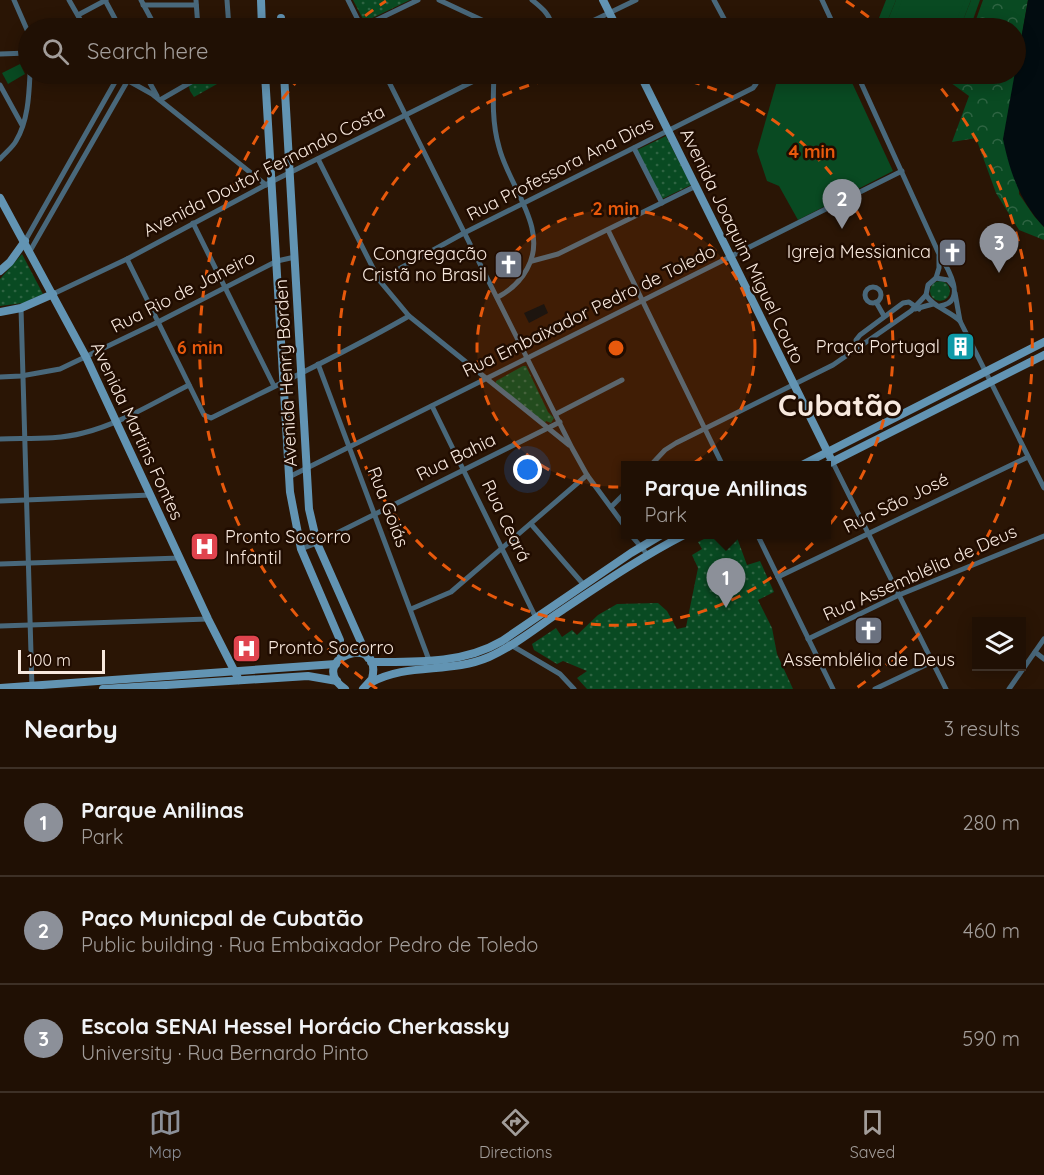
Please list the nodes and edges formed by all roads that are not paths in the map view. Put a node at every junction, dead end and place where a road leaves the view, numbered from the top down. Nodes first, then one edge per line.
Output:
1 (14, 0) edge
2 (69, 0) edge
3 (106, 0) edge
4 (227, 0) edge
5 (261, 0) edge
6 (348, 0) edge
7 (418, 0) edge
8 (439, 0) edge
9 (532, 0) edge
10 (603, 0) edge
11 (636, 0) edge
12 (714, 0) edge
13 (822, 0) edge
14 (142, 2) edge
15 (196, 2) edge
16 (609, 13) junction
17 (78, 15) junction
18 (22, 18) edge
19 (80, 18) edge
20 (115, 18) edge
21 (151, 18) edge
22 (197, 18) edge
23 (228, 18) edge
24 (262, 18) edge
25 (357, 18) edge
26 (382, 18) edge
27 (476, 18) edge
28 (549, 18) edge
29 (599, 18) edge
30 (612, 18) edge
31 (724, 18) edge
32 (831, 18) edge
33 (18, 53) edge
34 (0, 54) edge
35 (29, 84) edge
36 (112, 84) edge
37 (126, 84) edge
38 (135, 84) edge
39 (151, 84) edge
40 (184, 84) edge
41 (265, 84) edge
42 (285, 84) edge
43 (390, 84) edge
44 (468, 84) edge
45 (494, 84) edge
46 (644, 84) edge
47 (756, 84) edge
48 (861, 84) edge
49 (0, 85) edge
50 (159, 99) junction
51 (405, 115) junction
52 (22, 125) junction
53 (668, 131) junction
54 (634, 148) junction
55 (0, 159) edge
56 (318, 159) junction
57 (902, 171) junction
58 (290, 173) junction
59 (269, 183) junction
60 (696, 186) junction
61 (0, 198) edge
62 (662, 203) junction
63 (523, 204) junction
64 (4, 213) edge
65 (193, 223) junction
66 (608, 230) junction
67 (464, 233) junction
68 (25, 242) junction
69 (30, 251) junction
70 (939, 254) junction
71 (295, 256) junction
72 (731, 257) junction
73 (127, 259) junction
74 (277, 261) junction
75 (532, 261) junction
76 (0, 271) edge
77 (936, 278) junction
78 (379, 280) junction
79 (225, 288) junction
80 (954, 289) junction
81 (52, 294) junction
82 (926, 295) junction
83 (498, 297) junction
84 (643, 301) junction
85 (876, 302) dead end
86 (936, 305) junction
87 (21, 308) junction
88 (915, 308) junction
89 (0, 312) edge
90 (409, 316) junction
91 (885, 316) junction
92 (960, 321) junction
93 (158, 322) junction
94 (1044, 342) edge
95 (856, 351) junction
96 (1044, 355) edge
97 (86, 357) junction
98 (528, 358) junction
99 (318, 364) junction
100 (302, 372) junction
101 (986, 372) junction
102 (21, 376) junction
103 (0, 377) edge
104 (487, 378) junction
105 (622, 380) dead end
106 (284, 381) junction
107 (990, 382) junction
108 (189, 385) junction
109 (794, 385) junction
110 (274, 386) junction
111 (432, 406) junction
112 (556, 414) junction
113 (117, 421) junction
114 (560, 422) junction
115 (548, 428) junction
116 (706, 429) junction
117 (24, 438) junction
118 (0, 439) edge
119 (349, 447) junction
120 (572, 448) junction
121 (828, 452) junction
122 (1028, 457) junction
123 (654, 461) edge
124 (721, 461) edge
125 (809, 461) edge
126 (832, 461) junction
127 (306, 469) junction
128 (464, 470) junction
129 (587, 475) junction
130 (289, 477) junction
131 (1044, 488) edge
132 (151, 495) junction
133 (621, 497) edge
134 (0, 501) edge
135 (26, 501) junction
136 (610, 507) junction
137 (375, 514) junction
138 (621, 521) edge
139 (531, 524) junction
140 (868, 533) junction
141 (1044, 536) edge
142 (634, 539) edge
143 (654, 539) edge
144 (676, 539) edge
145 (759, 539) edge
146 (317, 543) junction
147 (640, 547) junction
148 (502, 548) junction
149 (301, 549) junction
150 (647, 554) junction
151 (180, 558) junction
152 (28, 562) junction
153 (0, 564) edge
154 (778, 577) junction
155 (584, 585) junction
156 (899, 595) junction
157 (411, 609) junction
158 (536, 618) junction
159 (208, 619) junction
160 (30, 625) junction
161 (0, 626) edge
162 (808, 639) junction
163 (1044, 639) edge
164 (502, 640) junction
165 (511, 645) junction
166 (1035, 652) junction
167 (1044, 659) edge
168 (370, 660) junction
169 (429, 660) junction
170 (338, 661) junction
171 (932, 662) junction
172 (234, 672) junction
173 (239, 680) junction
174 (337, 681) junction
175 (152, 682) junction
176 (370, 683) junction
177 (32, 687) edge
178 (0, 688) edge
179 (103, 689) edge
180 (345, 689) edge
181 (363, 689) edge
182 (574, 689) edge
183 (833, 689) edge
184 (874, 689) edge
185 (946, 689) edge
186 (1009, 689) edge

1 - 18 street
2 - 17 street
3 - 17 street
3 - 20 street
4 - 23 street
5 - 24 street
6 - 25 street
7 - 26 street
8 - 27 street
9 - 28 street
10 - 16 street
11 - 16 street
12 - 31 street
13 - 32 street
14 - 15 street
14 - 21 street
15 - 22 street
16 - 29 street
16 - 30 street
17 - 19 street
33 - 34 street
35 - 52 street
36 - 68 street
37 - 69 street
38 - 50 street
39 - 50 street
40 - 50 street
41 - 59 street, Avenida Henry Borden
42 - 58 street, Avenida Henry Borden
43 - 51 street
44 - 51 street, Avenida Doutor Fernando Costa
45 - 63 street
46 - 53 street, Avenida Joaquim Miguel Couto
47 - 53 street, Rua Professora Ana Dias
48 - 57 street
49 - 52 street
50 - 59 street
51 - 56 street, Avenida Doutor Fernando Costa
51 - 67 street
52 - 55 street
53 - 54 street, Rua Professora Ana Dias
53 - 60 street, Avenida Joaquim Miguel Couto
54 - 62 street
54 - 63 street, Rua Professora Ana Dias
56 - 58 street, Avenida Doutor Fernando Costa
56 - 78 street
57 - 70 street
57 - 72 street, Rua Embaixador Pedro de Toledo
58 - 59 street, Avenida Doutor Fernando Costa
58 - 71 street, Avenida Henry Borden
59 - 65 street, Avenida Doutor Fernando Costa
59 - 74 street, Avenida Henry Borden
60 - 62 street
60 - 72 street, Avenida Joaquim Miguel Couto
61 - 64 street, Avenida Martins Fontes
62 - 66 street
63 - 67 street, Rua Professora Ana Dias
63 - 75 street
64 - 68 street, Avenida Martins Fontes
65 - 73 street, Avenida Doutor Fernando Costa
65 - 79 street
66 - 75 street
66 - 84 street
67 - 78 street, Rua Professora Ana Dias
67 - 83 street
68 - 69 street, Avenida Martins Fontes
68 - 76 street
69 - 81 street, Avenida Martins Fontes
70 - 77 street
70 - 80 street
71 - 74 street, Rua Rio de Janeiro
71 - 100 street, Avenida Henry Borden
72 - 84 street, Rua Embaixador Pedro de Toledo
72 - 109 street, Avenida Joaquim Miguel Couto
73 - 81 street, Avenida Doutor Fernando Costa
73 - 93 street
74 - 79 street, Rua Rio de Janeiro
74 - 106 street, Avenida Henry Borden
75 - 83 street
77 - 80 street
77 - 82 street
78 - 90 street
79 - 93 street, Rua Rio de Janeiro
79 - 110 street
80 - 86 street
80 - 92 street
81 - 87 street
81 - 97 street, Avenida Martins Fontes
82 - 86 street
82 - 88 street
83 - 98 street
84 - 98 street, Rua Embaixador Pedro de Toledo
84 - 116 street
85 - 91 street
86 - 88 street
86 - 92 street
87 - 89 street
87 - 102 street
88 - 91 street
88 - 95 street
90 - 99 street
90 - 104 street
91 - 95 street
92 - 101 street
93 - 97 street, Rua Rio de Janeiro
93 - 108 street
94 - 101 street
95 - 109 street
96 - 107 street
97 - 102 street, Rua Rio de Janeiro
97 - 113 street, Avenida Martins Fontes
98 - 104 street, Rua Embaixador Pedro de Toledo
98 - 112 street
99 - 100 street
99 - 119 street, Rua Goiás
100 - 106 street
100 - 127 street, Avenida Henry Borden
101 - 107 street
101 - 121 street
102 - 103 street, Rua Rio de Janeiro
102 - 117 street
104 - 111 street, Rua Embaixador Pedro de Toledo
104 - 115 street
105 - 112 street
106 - 110 street
106 - 130 street, Avenida Henry Borden
107 - 122 street
107 - 126 street
108 - 110 street
108 - 113 street
109 - 116 street
109 - 121 street, Avenida Joaquim Miguel Couto
111 - 119 street, Rua Embaixador Pedro de Toledo
111 - 128 street, Rua Ceará
112 - 114 street
113 - 117 street
113 - 132 street, Avenida Martins Fontes
114 - 115 street, Rua Bahia
114 - 120 street
115 - 120 street
115 - 128 street, Rua Bahia
116 - 123 street
116 - 124 street
117 - 118 street
117 - 135 street
119 - 127 street, Rua Embaixador Pedro de Toledo
119 - 137 street, Rua Goiás
120 - 129 street
121 - 125 street
121 - 126 street, Avenida Joaquim Miguel Couto
122 - 131 street
122 - 140 street, Rua São José
126 - 140 street, Avenida Joaquim Miguel Couto
127 - 130 street, Rua Embaixador Pedro de Toledo
127 - 146 street, Avenida Henry Borden
128 - 137 street, Rua Bahia
128 - 148 street, Rua Ceará
129 - 136 street
129 - 139 street
130 - 149 street, Avenida Henry Borden
132 - 135 street
132 - 151 street, Avenida Martins Fontes
133 - 136 street
134 - 135 street
135 - 152 street
136 - 138 street
137 - 146 street, Rua Bahia
137 - 157 street, Rua Goiás
139 - 148 street
139 - 155 street
140 - 154 street, Rua São José
140 - 156 street, Avenida Joaquim Miguel Couto
141 - 156 street, Rua Assemblélia de Deus
142 - 147 street
143 - 147 street
144 - 150 street
145 - 154 street
146 - 149 street, Rua Bahia
146 - 168 street, Avenida Henry Borden
147 - 150 street
147 - 155 street
148 - 157 street
148 - 158 street, Rua Ceará
149 - 170 street, Avenida Henry Borden
150 - 165 street
151 - 152 street
151 - 159 street, Avenida Martins Fontes
152 - 153 street
152 - 160 street
154 - 162 street
155 - 158 street
156 - 162 street, Rua Assemblélia de Deus
156 - 171 street, Avenida Joaquim Miguel Couto
157 - 169 street, Rua Goiás
158 - 164 street
159 - 160 street
159 - 172 street, Avenida Martins Fontes
160 - 161 street
160 - 177 street
162 - 183 street
163 - 166 street
164 - 165 street
164 - 169 street
165 - 176 street
165 - 182 street
166 - 167 street
166 - 186 street
168 - 169 street
168 - 170 street
168 - 176 street
170 - 172 street
170 - 174 street, Avenida Henry Borden
171 - 184 street
171 - 185 street, Avenida Joaquim Miguel Couto
172 - 173 street, Avenida Martins Fontes
172 - 175 street
173 - 174 street
173 - 175 street
174 - 180 street
175 - 177 street
175 - 179 street
176 - 181 street
177 - 178 street

